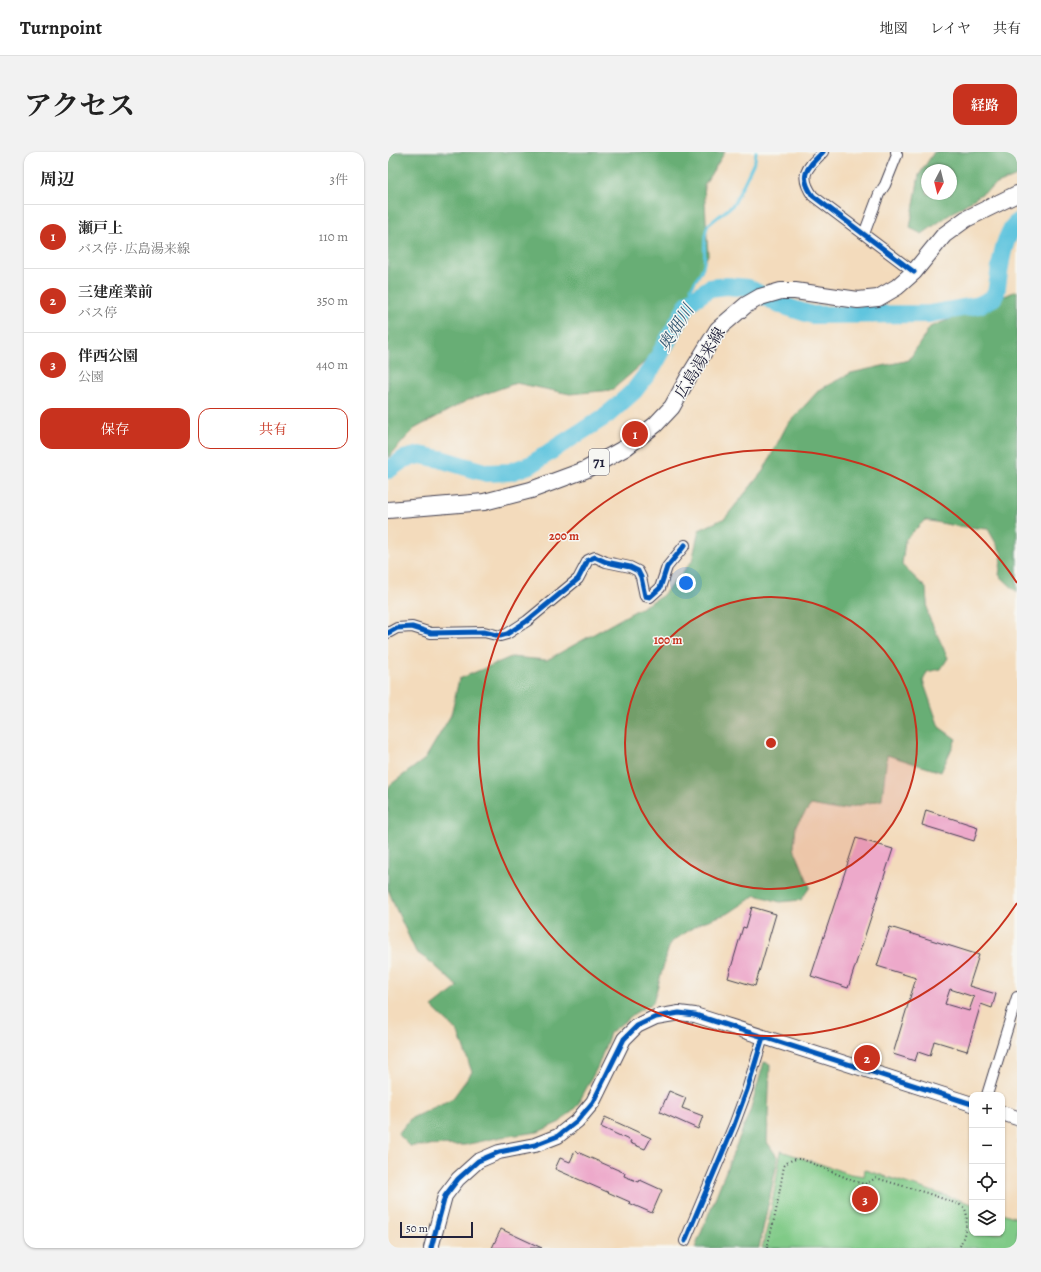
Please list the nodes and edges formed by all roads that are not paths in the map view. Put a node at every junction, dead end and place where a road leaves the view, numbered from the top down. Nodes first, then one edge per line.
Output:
1 (823, 152) edge
2 (896, 152) edge
3 (1017, 194) edge
4 (864, 234) junction
5 (914, 272) junction
6 (388, 510) edge
7 (685, 545) dead end
8 (388, 633) edge
9 (1017, 997) edge
10 (762, 1037) junction
11 (988, 1092) edge
12 (969, 1103) edge
13 (1005, 1115) edge
14 (1017, 1118) edge
15 (685, 1241) dead end
16 (430, 1248) edge

1 - 4 street
2 - 4 street
3 - 5 main road, 広島湯来線 / 71
4 - 5 street
5 - 6 main road, 広島湯来線 / 71
7 - 8 street
9 - 11 street
10 - 12 street
10 - 15 street
10 - 16 street
13 - 14 street

